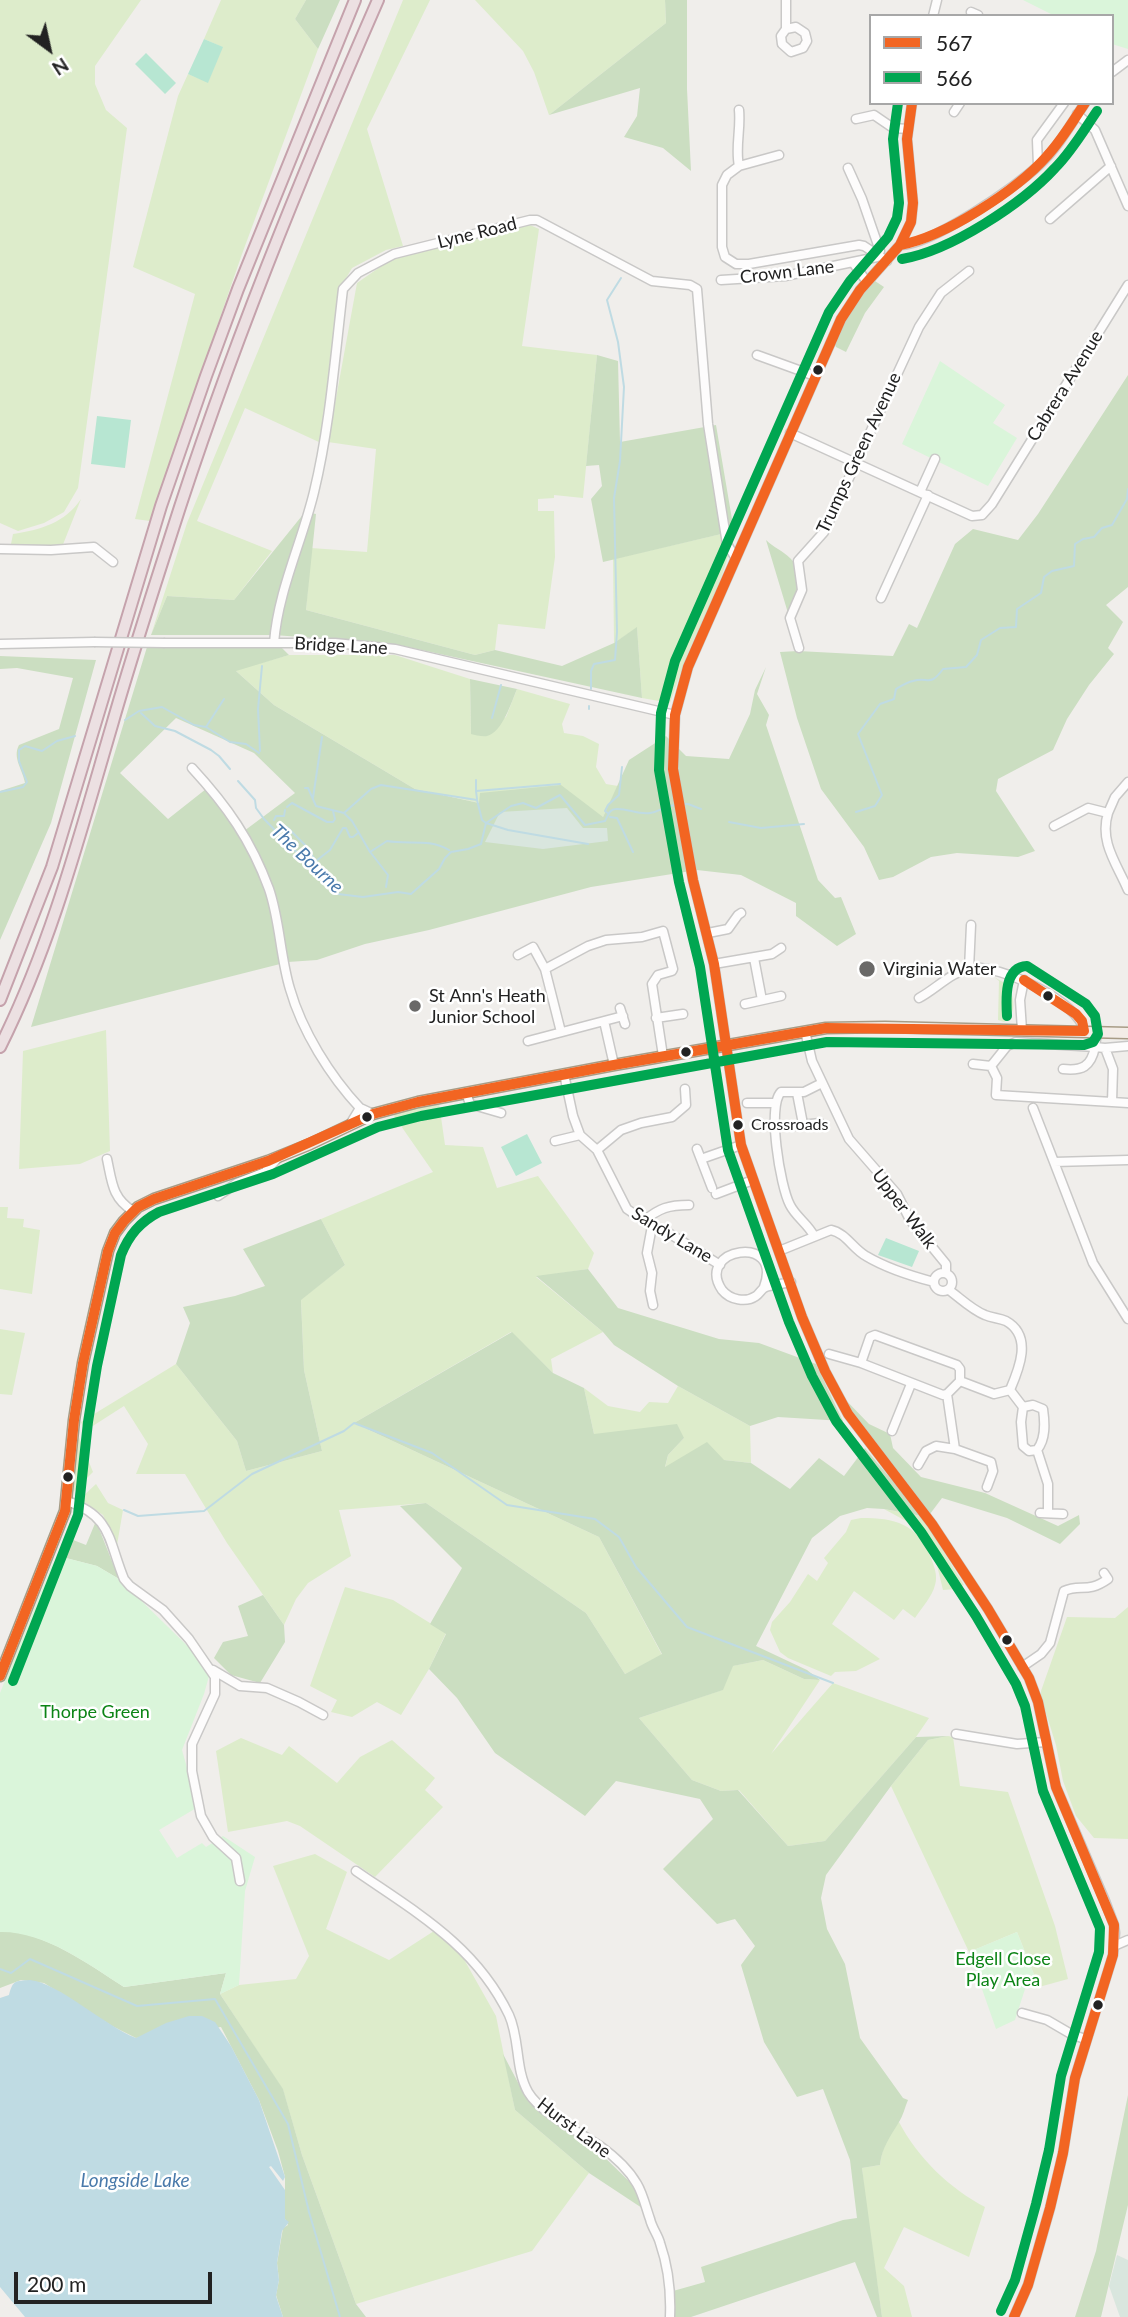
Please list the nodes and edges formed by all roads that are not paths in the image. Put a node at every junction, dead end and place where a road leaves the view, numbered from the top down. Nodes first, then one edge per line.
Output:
1 (355, 0) edge
2 (378, 0) edge
3 (786, 0) edge
4 (786, 29) dead end
5 (912, 105) edge
6 (959, 105) edge
7 (1062, 105) edge
8 (1084, 105) edge
9 (739, 110) dead end
10 (954, 112) dead end
11 (1077, 114) junction
12 (856, 119) dead end
13 (908, 129) junction
14 (779, 156) dead end
15 (739, 166) junction
16 (1038, 166) junction
17 (1111, 166) junction
18 (848, 169) dead end
19 (1128, 206) edge
20 (1050, 219) dead end
21 (900, 245) junction
22 (883, 258) junction
23 (853, 264) junction
24 (969, 271) dead end
25 (721, 279) dead end
26 (867, 282) junction
27 (1128, 285) edge
28 (757, 355) dead end
29 (815, 376) junction
30 (790, 433) junction
31 (935, 459) dead end
32 (855, 462) junction
33 (924, 494) junction
34 (0, 549) edge
35 (735, 556) junction
36 (113, 562) dead end
37 (881, 598) dead end
38 (0, 643) edge
39 (274, 643) junction
40 (799, 648) dead end
41 (675, 715) junction
42 (192, 768) dead end
43 (1128, 782) edge
44 (1108, 813) junction
45 (1054, 826) dead end
46 (1128, 890) edge
47 (741, 914) dead end
48 (971, 925) dead end
49 (708, 933) junction
50 (781, 948) dead end
51 (518, 955) dead end
52 (754, 958) junction
53 (714, 964) junction
54 (545, 969) junction
55 (969, 969) junction
56 (1024, 980) junction
57 (781, 996) dead end
58 (919, 998) dead end
59 (0, 1000) edge
60 (762, 1000) junction
61 (745, 1004) dead end
62 (683, 1014) dead end
63 (623, 1016) dead end
64 (656, 1018) junction
65 (604, 1021) junction
66 (1021, 1030) junction
67 (805, 1031) junction
68 (1084, 1031) junction
69 (561, 1032) junction
70 (1097, 1032) junction
71 (1128, 1033) edge
72 (528, 1041) dead end
73 (727, 1045) junction
74 (1128, 1046) edge
75 (0, 1047) edge
76 (1100, 1047) junction
77 (663, 1056) junction
78 (973, 1064) dead end
79 (614, 1065) junction
80 (991, 1066) junction
81 (1063, 1069) dead end
82 (564, 1073) junction
83 (822, 1083) junction
84 (685, 1089) dead end
85 (466, 1093) junction
86 (797, 1093) junction
87 (1112, 1102) junction
88 (747, 1103) dead end
89 (775, 1103) junction
90 (1128, 1104) edge
91 (360, 1108) junction
92 (1033, 1108) dead end
93 (501, 1113) dead end
94 (373, 1114) junction
95 (820, 1122) dead end
96 (803, 1124) junction
97 (349, 1126) junction
98 (792, 1126) dead end
99 (580, 1135) junction
100 (555, 1141) dead end
101 (741, 1146) junction
102 (697, 1149) dead end
103 (597, 1150) junction
104 (279, 1157) junction
105 (107, 1159) dead end
106 (701, 1159) junction
107 (1128, 1160) edge
108 (1054, 1163) junction
109 (753, 1180) junction
110 (218, 1196) dead end
111 (689, 1205) dead end
112 (133, 1211) junction
113 (648, 1224) junction
114 (814, 1236) junction
115 (779, 1251) junction
116 (720, 1265) junction
117 (946, 1273) junction
118 (791, 1282) junction
119 (934, 1282) junction
120 (764, 1287) junction
121 (949, 1290) junction
122 (653, 1305) dead end
123 (1128, 1318) edge
124 (829, 1354) dead end
125 (861, 1363) junction
126 (960, 1381) junction
127 (911, 1384) junction
128 (1010, 1390) junction
129 (947, 1394) junction
130 (1023, 1407) junction
131 (892, 1431) dead end
132 (955, 1449) junction
133 (1037, 1450) junction
134 (918, 1465) dead end
135 (987, 1487) dead end
136 (67, 1501) junction
137 (1063, 1514) dead end
138 (1104, 1573) dead end
139 (1022, 1667) junction
140 (211, 1668) junction
141 (0, 1676) edge
142 (323, 1715) dead end
143 (956, 1734) dead end
144 (1046, 1742) junction
145 (356, 1871) dead end
146 (240, 1881) dead end
147 (1115, 1933) junction
148 (1128, 1940) edge
149 (1114, 1946) junction
150 (1022, 2013) dead end
151 (1086, 2039) junction
152 (670, 2317) edge
153 (1014, 2317) edge

1 - 59 highway
2 - 75 highway
3 - 4 street
5 - 13 street
6 - 10 street
7 - 16 street
8 - 11 street
9 - 15 street
11 - 16 street
11 - 17 street
12 - 13 street
13 - 21 street
14 - 15 street
15 - 22 street
16 - 21 street
17 - 19 street
17 - 20 street
18 - 22 street
21 - 22 street
22 - 23 street, Crown Lane
22 - 26 street
23 - 25 street, Crown Lane
23 - 26 street, Crown Lane
24 - 32 street, Trumps Green Avenue
26 - 29 street
27 - 33 street, Cabrera Avenue
28 - 29 street
29 - 30 street
30 - 32 street
30 - 35 street
31 - 33 street
32 - 33 street
32 - 40 street, Trumps Green Avenue
33 - 37 street
34 - 36 street
35 - 39 street, Lyne Road
35 - 41 street
38 - 39 street, Bridge Lane, bridge
39 - 41 street, Bridge Lane
41 - 49 street
42 - 91 street
43 - 44 street
44 - 45 street
44 - 46 street
47 - 49 street
48 - 55 street
49 - 53 street
50 - 52 street
51 - 54 street
52 - 53 street
52 - 60 street
53 - 73 street
54 - 64 street
54 - 69 street
55 - 56 street
55 - 58 street
56 - 66 street
56 - 68 street
57 - 60 street
60 - 61 street
62 - 64 street
63 - 65 street
64 - 77 street
65 - 69 street
65 - 79 street
66 - 67 main road
66 - 68 main road
67 - 73 main road
67 - 83 street, Upper Walk
68 - 70 main road
69 - 72 street
70 - 71 main road
70 - 76 street
73 - 77 main road
73 - 101 street
74 - 76 street
76 - 80 street
76 - 81 street
76 - 87 street
77 - 79 main road
78 - 80 street
79 - 82 main road
80 - 87 street
82 - 85 main road
82 - 99 street
83 - 86 street
83 - 117 street, Upper Walk
84 - 103 street
85 - 93 street
85 - 94 main road
86 - 89 street
86 - 96 street
87 - 90 street
88 - 89 street
89 - 114 street
91 - 94 street
91 - 97 street
92 - 108 street
94 - 97 main road
95 - 96 street
96 - 98 street
97 - 104 main road
99 - 100 street
99 - 103 street, Sandy Lane
101 - 106 street
101 - 109 street
102 - 106 street
103 - 113 street, Sandy Lane
104 - 110 street
104 - 112 main road
105 - 112 street
106 - 109 street
107 - 108 street
108 - 123 street
109 - 115 street
111 - 113 street
112 - 136 main road
113 - 116 street, Sandy Lane
113 - 122 street
114 - 115 street
114 - 119 street
115 - 118 street
116 - 120 street, Sandy Lane
116 - 120 street, Sandy Lane
117 - 119 street
117 - 121 street
118 - 120 street, Sandy Lane
118 - 139 street
119 - 121 street
121 - 128 street
124 - 125 street
125 - 126 street
125 - 127 street
126 - 128 street
126 - 129 street
127 - 129 street
127 - 131 street
128 - 130 street
129 - 132 street
130 - 133 street
130 - 133 street
132 - 134 street
132 - 135 street
133 - 137 street
136 - 140 street
136 - 141 main road
138 - 139 street
139 - 144 street
140 - 142 street
140 - 146 street
143 - 144 street
144 - 147 street
145 - 152 street, Hurst Lane
147 - 148 street
147 - 149 street
148 - 149 street
149 - 151 street
150 - 151 street
151 - 153 street

